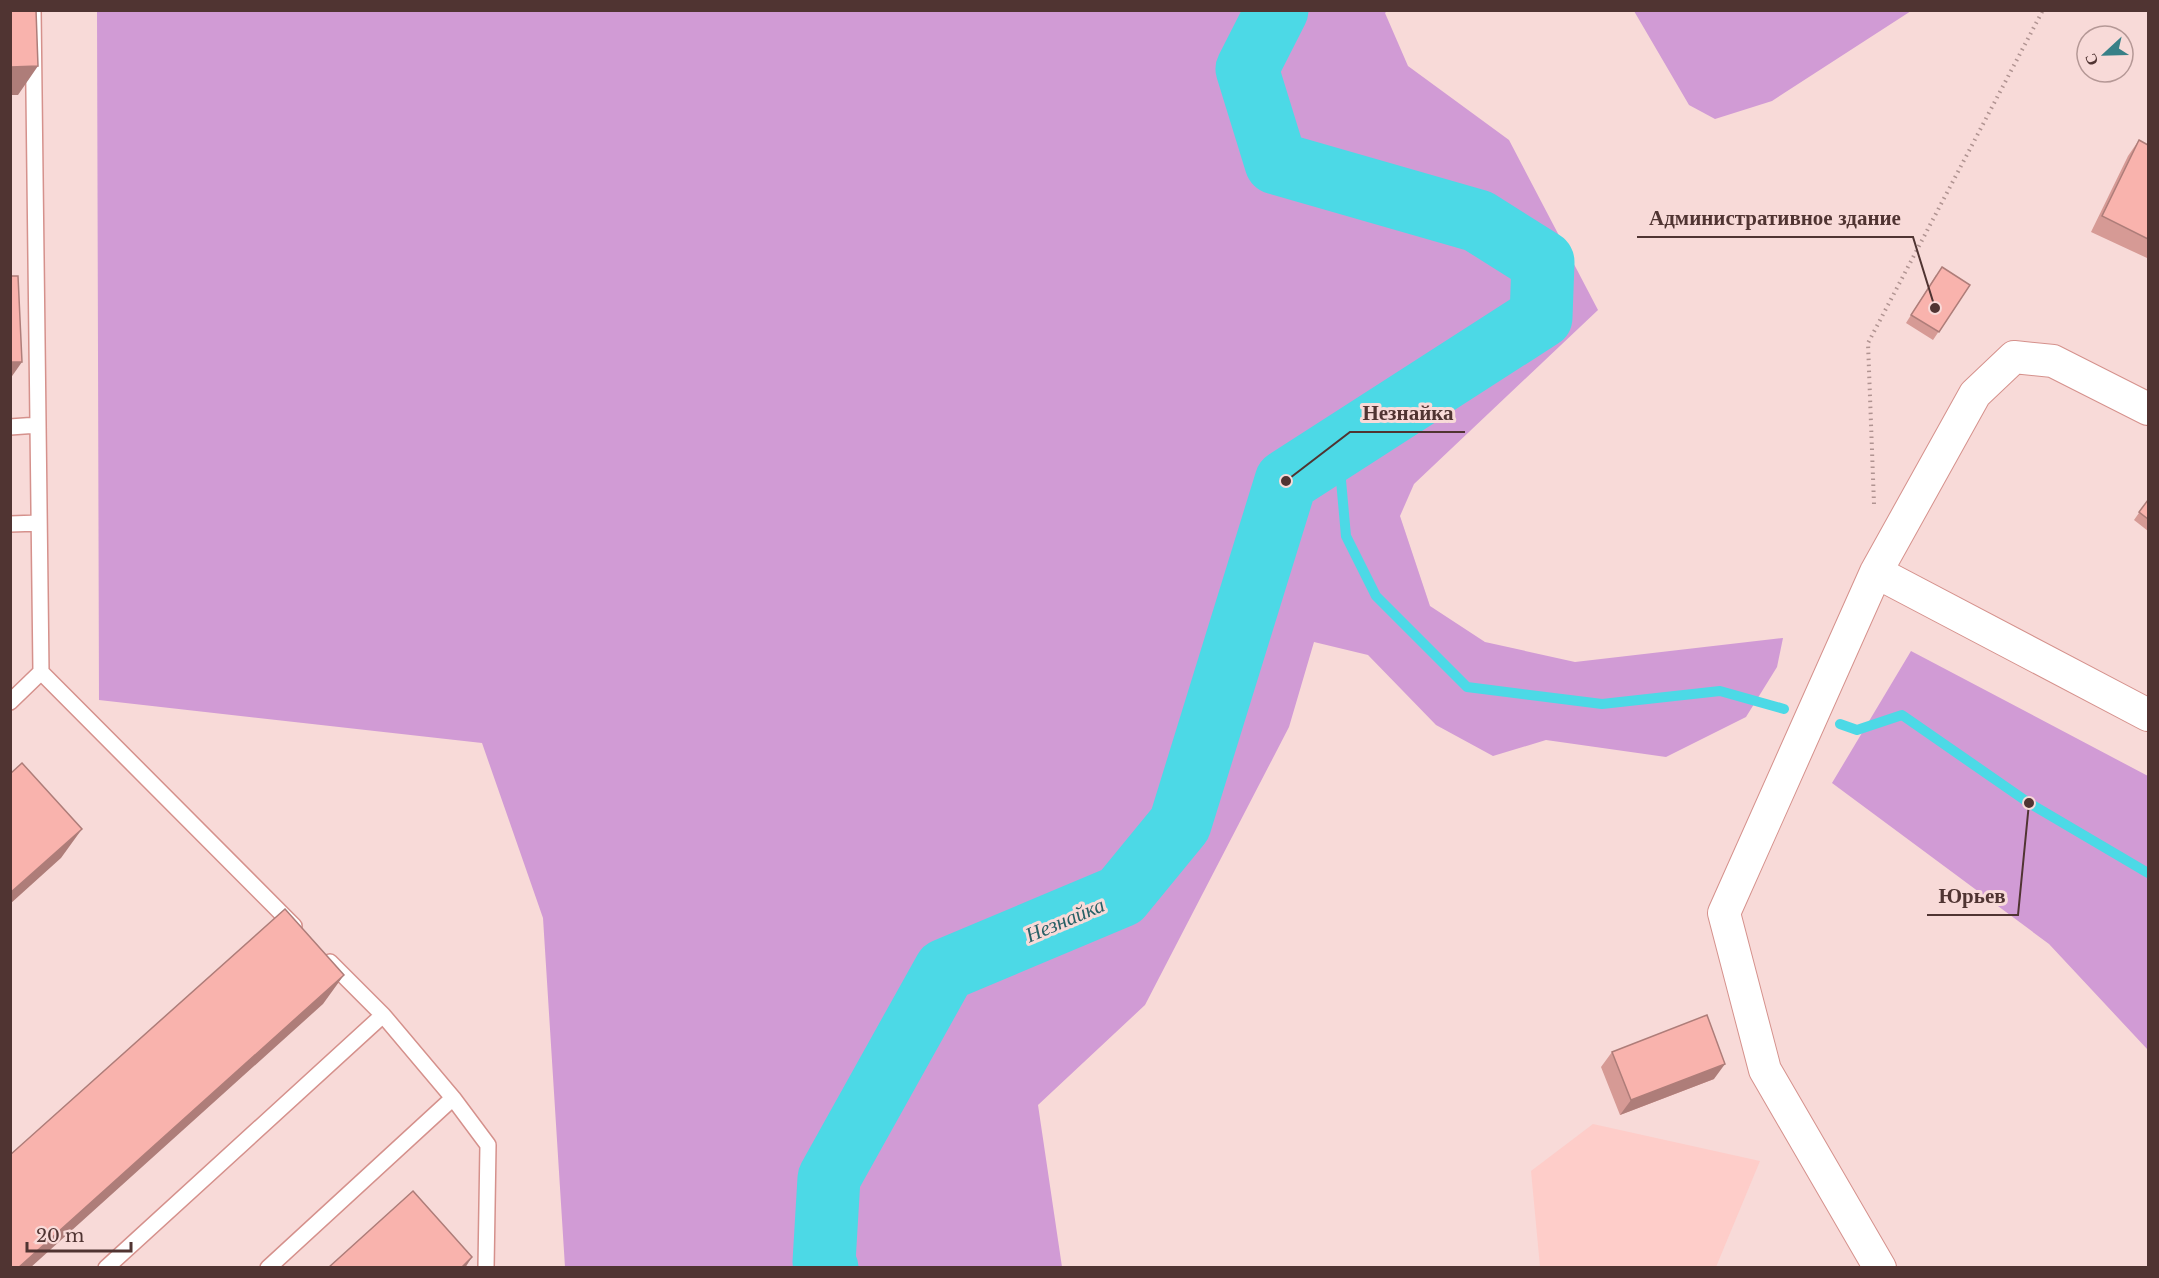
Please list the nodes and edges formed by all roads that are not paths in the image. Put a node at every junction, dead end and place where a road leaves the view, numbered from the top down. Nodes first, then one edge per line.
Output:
1 (33, 10) edge
2 (2148, 409) edge
3 (38, 425) junction
4 (10, 427) edge
5 (39, 523) junction
6 (10, 524) edge
7 (1876, 572) junction
8 (41, 672) junction
9 (10, 702) edge
10 (2148, 715) edge
11 (383, 1015) junction
12 (453, 1098) junction
13 (106, 1268) edge
14 (268, 1268) edge
15 (486, 1268) edge
16 (1880, 1268) edge

1 - 3 lane
2 - 7 street
3 - 4 lane
3 - 5 lane
5 - 6 lane
5 - 8 lane
7 - 10 street
7 - 16 street
8 - 9 lane
8 - 11 lane
11 - 12 lane
11 - 13 lane
12 - 14 lane
12 - 15 lane

